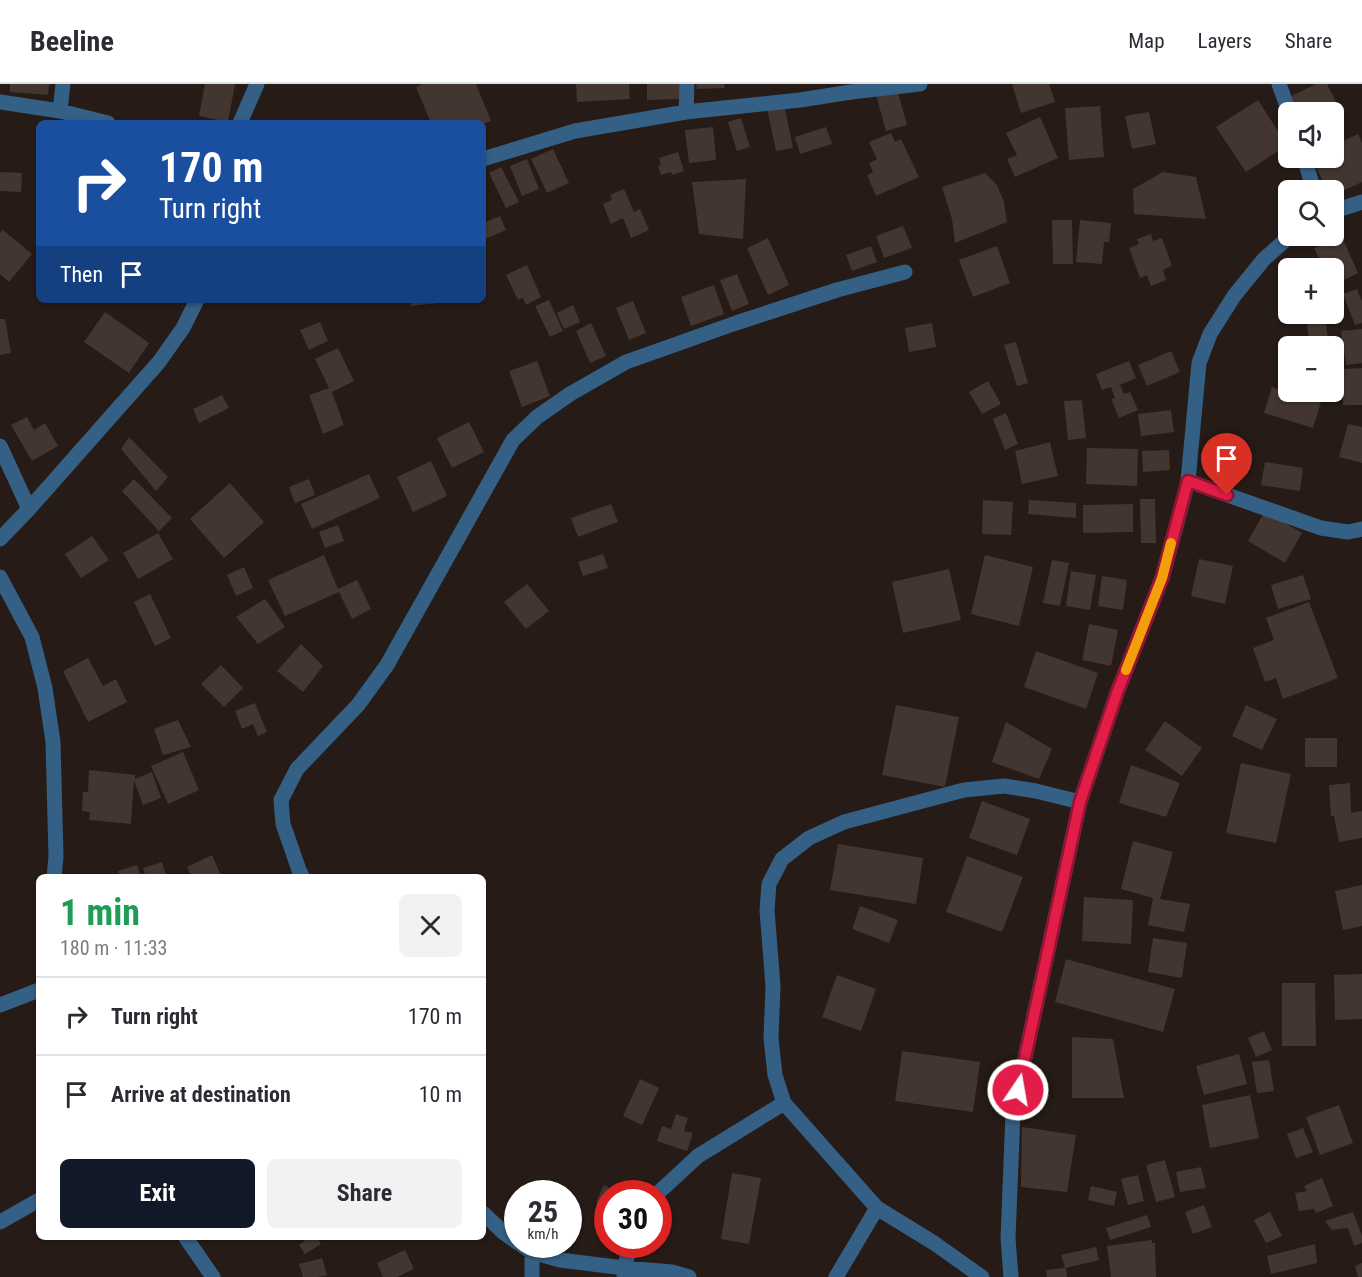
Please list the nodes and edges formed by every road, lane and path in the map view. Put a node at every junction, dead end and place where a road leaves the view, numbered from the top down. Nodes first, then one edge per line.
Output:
1 (63, 84) edge
2 (257, 84) edge
3 (687, 84) edge
4 (920, 84) edge
5 (1279, 84) edge
6 (901, 85) edge
7 (0, 102) edge
8 (1285, 102) edge
9 (60, 111) junction
10 (686, 112) junction
11 (96, 120) edge
12 (241, 120) edge
13 (486, 158) edge
14 (1362, 202) edge
15 (1344, 208) edge
16 (1279, 246) edge
17 (904, 272) dead end
18 (196, 303) edge
19 (0, 446) edge
20 (1188, 481) junction
21 (29, 509) junction
22 (1362, 529) edge
23 (0, 539) edge
24 (0, 577) edge
25 (1080, 802) junction
26 (54, 874) edge
27 (301, 874) edge
28 (36, 991) edge
29 (0, 1005) edge
30 (784, 1103) junction
31 (671, 1180) edge
32 (36, 1202) edge
33 (877, 1208) junction
34 (486, 1216) edge
35 (0, 1222) edge
36 (504, 1233) edge
37 (187, 1240) edge
38 (526, 1258) edge
39 (555, 1258) edge
40 (628, 1258) edge
41 (624, 1273) edge
42 (213, 1277) edge
43 (532, 1277) edge
44 (689, 1277) edge
45 (836, 1277) edge
46 (982, 1277) edge
47 (1011, 1277) edge

1 - 9 street
2 - 12 street
3 - 10 street
4 - 6 street
5 - 8 street
6 - 10 street
7 - 9 street
9 - 11 street
10 - 13 street
14 - 15 street
16 - 20 street
17 - 27 street
18 - 21 street
19 - 21 street
20 - 22 street
20 - 25 street
21 - 23 street
24 - 26 street
25 - 30 street
25 - 47 street
28 - 29 street
30 - 31 street
30 - 33 street
32 - 35 street
33 - 45 street
33 - 46 street
34 - 36 street
37 - 42 street
38 - 43 street
39 - 41 street
40 - 41 street
41 - 44 street

